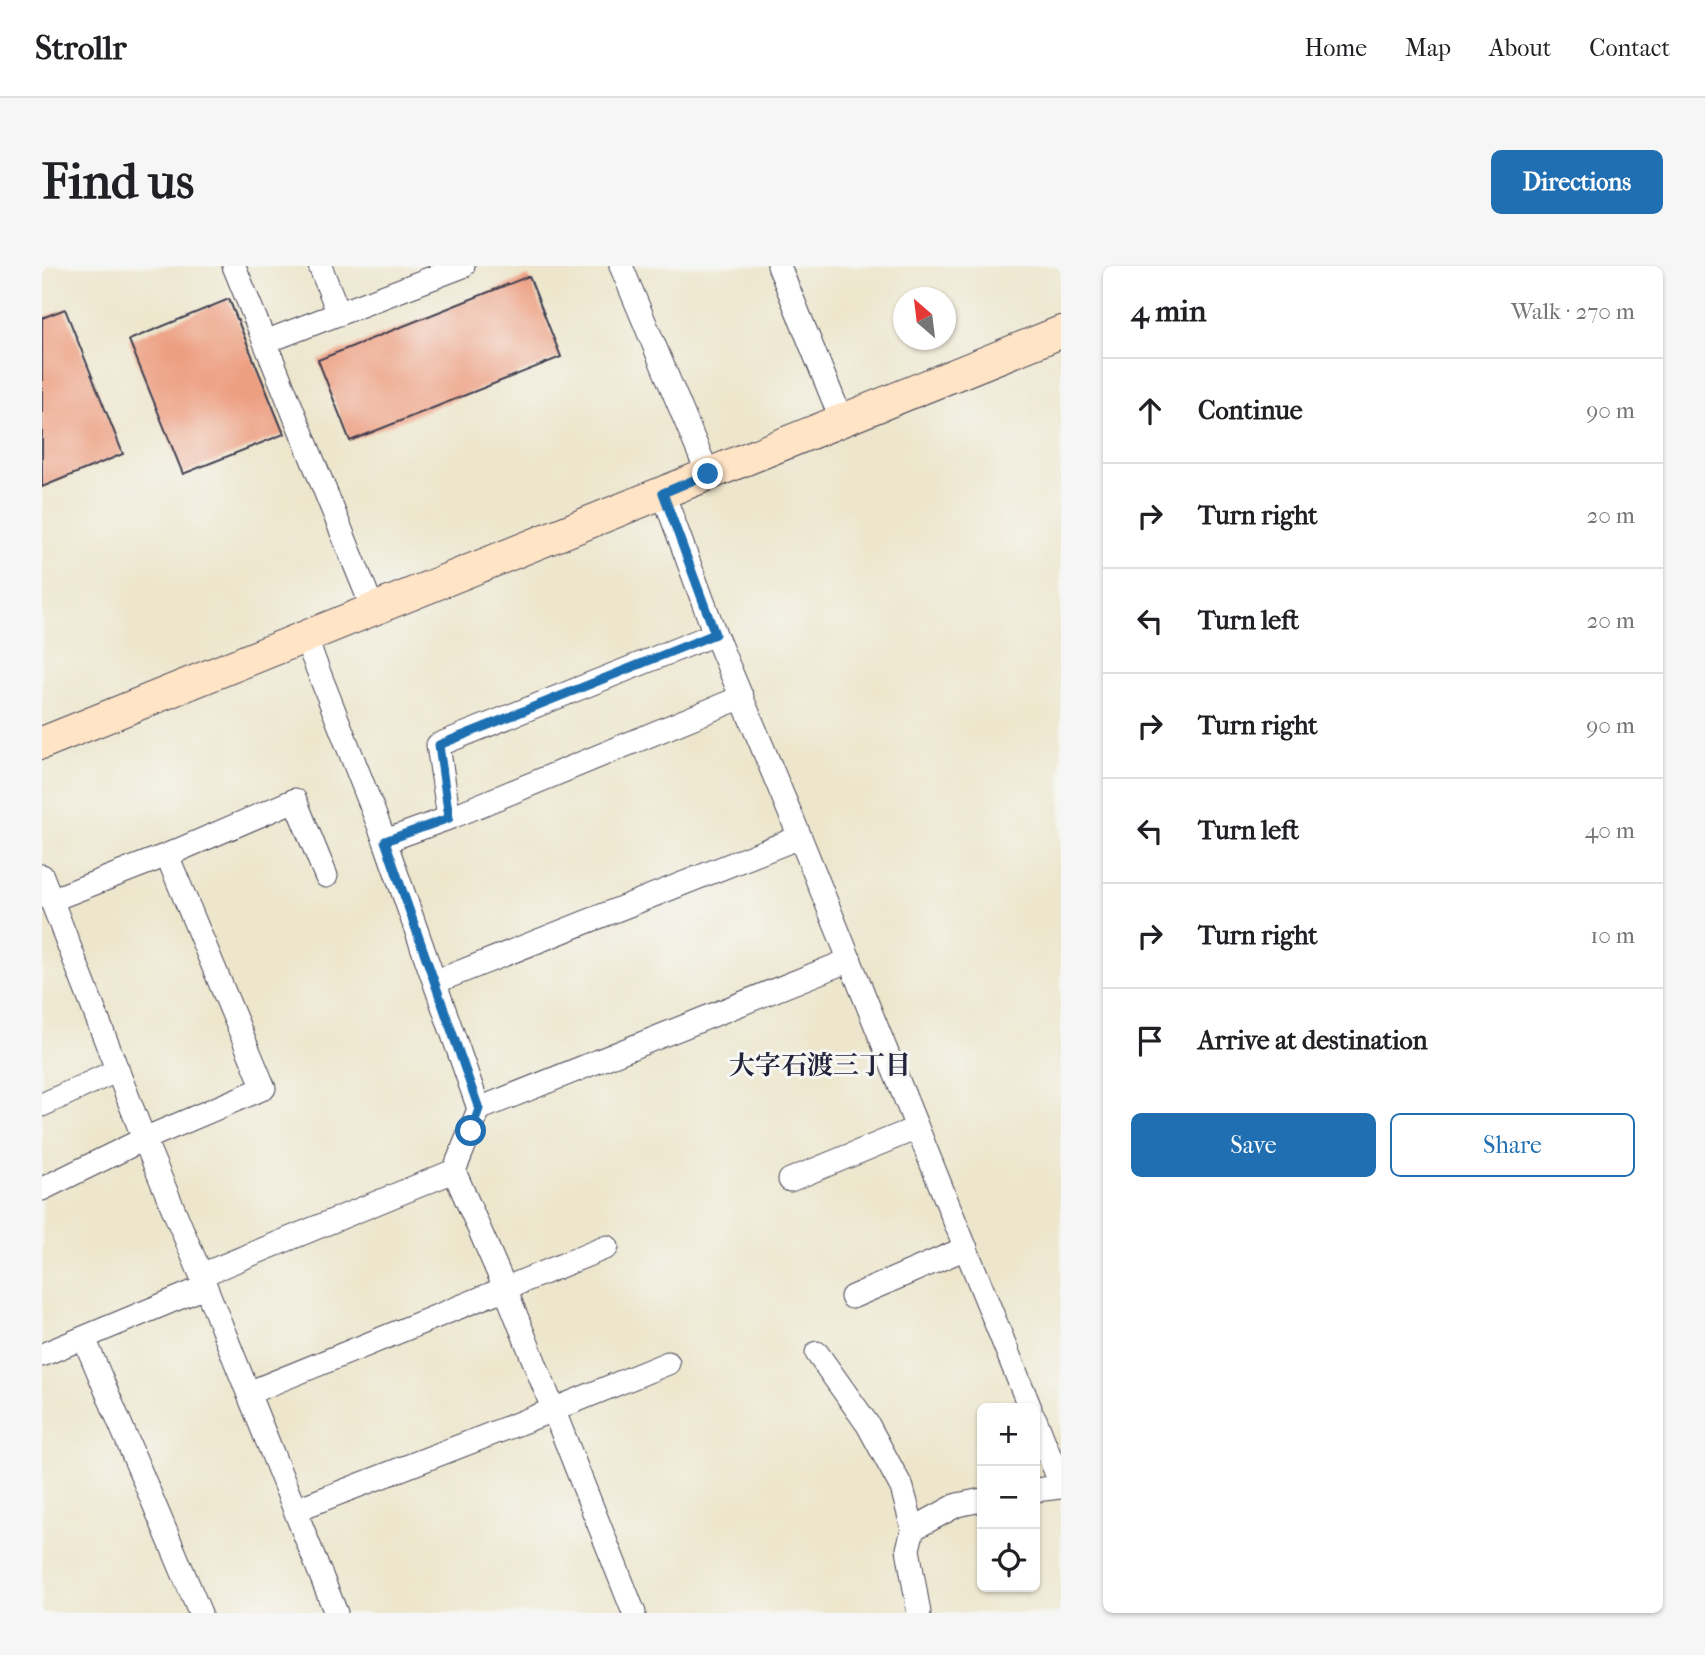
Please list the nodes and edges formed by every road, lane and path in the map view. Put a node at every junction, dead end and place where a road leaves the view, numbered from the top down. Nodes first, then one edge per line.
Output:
1 (234, 266) edge
2 (320, 266) edge
3 (463, 266) edge
4 (621, 266) edge
5 (779, 266) edge
6 (339, 314) junction
7 (1061, 332) edge
8 (265, 342) junction
9 (842, 421) junction
10 (708, 474) junction
11 (663, 493) junction
12 (373, 609) junction
13 (715, 634) junction
14 (305, 637) junction
15 (742, 697) junction
16 (42, 743) edge
17 (449, 818) junction
18 (800, 837) junction
19 (385, 841) junction
20 (167, 855) junction
21 (42, 876) edge
22 (326, 876) dead end
23 (51, 900) junction
24 (850, 960) junction
25 (435, 982) junction
26 (118, 1070) junction
27 (42, 1105) edge
28 (479, 1109) junction
29 (917, 1128) junction
30 (144, 1139) junction
31 (454, 1171) junction
32 (790, 1180) dead end
33 (42, 1189) edge
34 (607, 1247) dead end
35 (967, 1248) junction
36 (203, 1281) junction
37 (505, 1288) junction
38 (852, 1297) dead end
39 (85, 1338) junction
40 (817, 1353) dead end
41 (42, 1355) edge
42 (668, 1363) dead end
43 (248, 1393) junction
44 (1028, 1403) edge
45 (553, 1410) junction
46 (1040, 1432) edge
47 (1061, 1486) edge
48 (1040, 1489) edge
49 (977, 1501) edge
50 (295, 1510) junction
51 (913, 1529) junction
52 (200, 1613) edge
53 (336, 1613) edge
54 (634, 1613) edge
55 (919, 1613) edge

1 - 8 street
2 - 6 street
3 - 6 street
4 - 10 street
5 - 9 street
6 - 8 street
7 - 9 street
8 - 12 street
9 - 10 street
10 - 11 street
11 - 12 street
11 - 13 street
12 - 14 street
13 - 15 street
13 - 17 street
14 - 16 street
14 - 19 street
15 - 17 street
15 - 18 street
17 - 19 street
18 - 24 street
18 - 25 street
19 - 25 street
20 - 22 street
20 - 23 street
20 - 30 street
21 - 23 street
23 - 26 street
24 - 28 street
24 - 29 street
25 - 28 street
26 - 27 street
26 - 30 street
28 - 31 street
29 - 32 street
29 - 35 street
30 - 33 street
30 - 36 street
31 - 36 street
31 - 37 street
34 - 37 street
35 - 38 street
35 - 44 street
36 - 39 street
36 - 43 street
37 - 43 street
37 - 45 street
39 - 41 street
39 - 52 street
40 - 51 street
42 - 45 street
43 - 50 street
45 - 50 street
45 - 54 street
46 - 47 street
47 - 48 street
49 - 51 street
50 - 53 street
51 - 55 street

